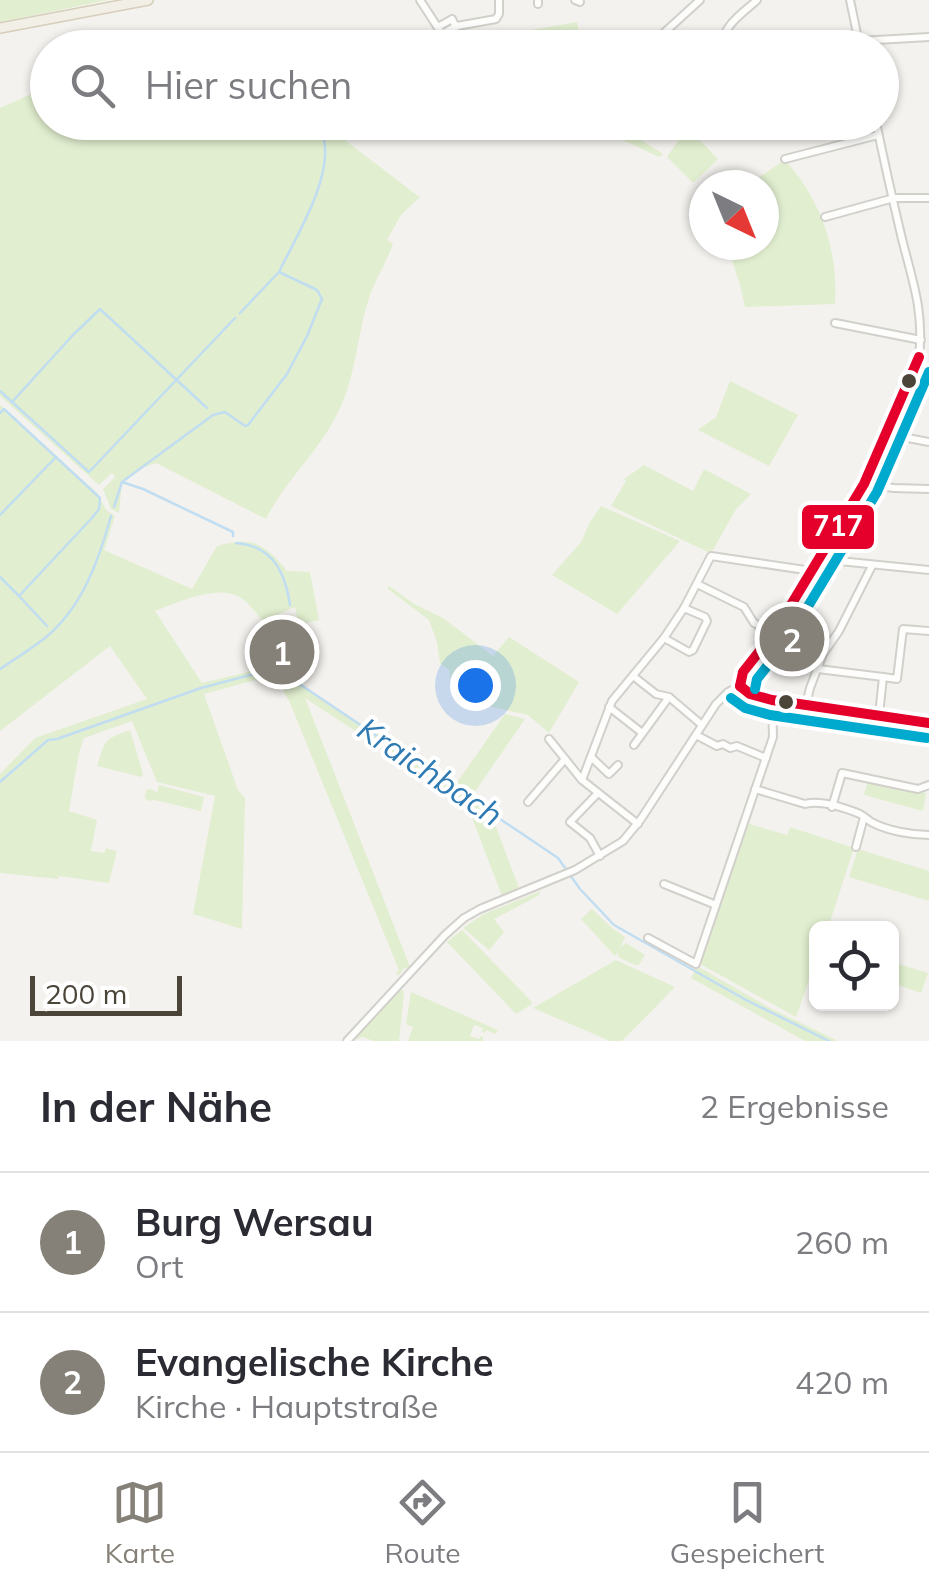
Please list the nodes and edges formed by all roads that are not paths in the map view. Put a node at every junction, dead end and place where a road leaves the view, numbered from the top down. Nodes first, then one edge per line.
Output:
1 (148, 0) edge
2 (420, 0) edge
3 (499, 0) edge
4 (700, 0) edge
5 (757, 0) edge
6 (850, 0) edge
7 (0, 28) edge
8 (440, 30) edge
9 (449, 30) edge
10 (666, 30) edge
11 (726, 30) edge
12 (857, 30) edge
13 (929, 36) edge
14 (899, 39) edge
15 (859, 140) edge
16 (879, 140) edge
17 (785, 159) dead end
18 (894, 198) junction
19 (929, 198) edge
20 (825, 217) dead end
21 (835, 323) dead end
22 (921, 340) junction
23 (924, 357) edge
24 (887, 434) junction
25 (929, 442) edge
26 (864, 484) junction
27 (929, 489) edge
28 (819, 559) junction
29 (872, 566) junction
30 (929, 570) edge
31 (812, 571) junction
32 (697, 584) junction
33 (684, 608) junction
34 (929, 632) edge
35 (774, 633) junction
36 (664, 638) junction
37 (818, 668) junction
38 (633, 676) junction
39 (883, 677) junction
40 (740, 686) junction
41 (669, 698) junction
42 (772, 700) junction
43 (806, 705) junction
44 (610, 707) junction
45 (879, 715) junction
46 (929, 723) edge
47 (702, 725) junction
48 (641, 732) junction
49 (696, 734) junction
50 (549, 739) dead end
51 (634, 745) dead end
52 (592, 757) junction
53 (766, 758) junction
54 (565, 759) junction
55 (618, 764) dead end
56 (582, 780) junction
57 (929, 786) edge
58 (756, 789) junction
59 (598, 793) junction
60 (528, 802) dead end
61 (832, 806) junction
62 (864, 816) junction
63 (638, 824) junction
64 (929, 836) edge
65 (856, 848) dead end
66 (600, 856) junction
67 (664, 884) dead end
68 (716, 905) junction
69 (648, 938) dead end
70 (347, 1041) edge

1 - 7 main road
2 - 8 street
3 - 9 street
4 - 10 street
5 - 11 street
6 - 12 street
13 - 14 street
15 - 17 street
16 - 18 street
18 - 19 street
18 - 20 street
18 - 22 street
21 - 22 street
22 - 23 street
23 - 24 street
24 - 25 street
24 - 26 street
26 - 27 street
26 - 28 street
28 - 29 street
28 - 31 street
29 - 30 street
29 - 37 street
31 - 32 street
31 - 35 street
32 - 33 street
32 - 35 street
33 - 36 street
33 - 36 street
34 - 39 street
35 - 40 street
36 - 38 street
37 - 39 street
37 - 43 street
38 - 41 street
38 - 44 street
39 - 45 street
40 - 42 street
40 - 47 street
41 - 47 street
41 - 48 street
42 - 43 street
42 - 53 street
43 - 45 street
44 - 48 street
44 - 52 street
45 - 46 street
47 - 49 street
48 - 51 street
49 - 53 street
49 - 63 street
50 - 54 street
52 - 55 street
52 - 56 street
53 - 58 street
54 - 56 street
54 - 60 street
56 - 59 street
57 - 61 street
58 - 61 street
58 - 68 street
59 - 63 street
59 - 66 street
61 - 62 street
62 - 64 street
62 - 65 street
63 - 66 street
66 - 70 street
67 - 68 street
68 - 69 street

